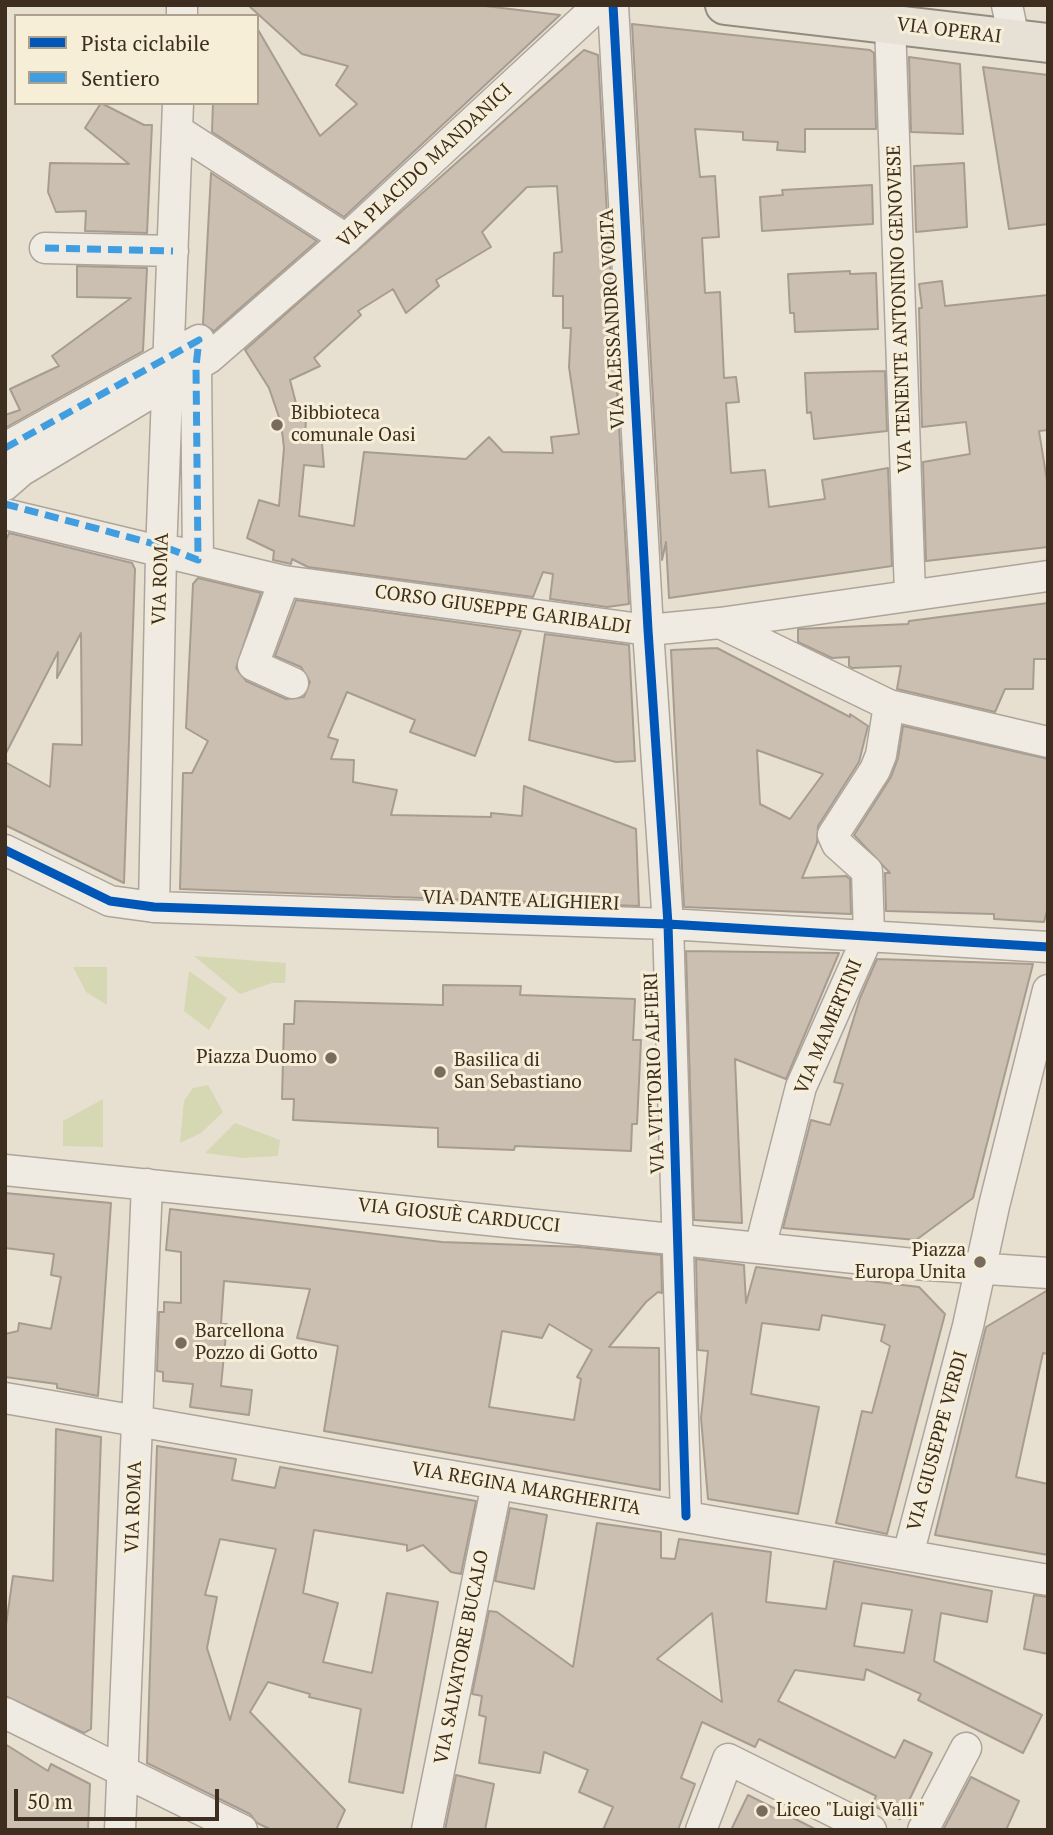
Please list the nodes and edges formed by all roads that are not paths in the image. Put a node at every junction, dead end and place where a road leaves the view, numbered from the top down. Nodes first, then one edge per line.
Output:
1 (599, 5) edge
2 (613, 5) edge
3 (725, 5) edge
4 (890, 24) junction
5 (1023, 29) edge
6 (178, 116) edge
7 (346, 239) junction
8 (45, 248) dead end
9 (173, 251) junction
10 (178, 368) junction
11 (5, 448) edge
12 (5, 485) edge
13 (5, 504) edge
14 (5, 514) edge
15 (161, 550) junction
16 (1048, 576) edge
17 (284, 581) junction
18 (910, 594) junction
19 (720, 623) junction
20 (648, 630) junction
21 (293, 683) dead end
22 (889, 705) junction
23 (1048, 742) edge
24 (5, 850) edge
25 (154, 907) junction
26 (668, 924) junction
27 (869, 934) junction
28 (1048, 947) edge
29 (1048, 990) edge
30 (5, 1170) edge
31 (147, 1184) junction
32 (677, 1238) junction
33 (760, 1248) junction
34 (981, 1268) junction
35 (1047, 1273) edge
36 (5, 1398) edge
37 (138, 1421) junction
38 (497, 1483) junction
39 (686, 1517) junction
40 (908, 1555) junction
41 (1048, 1580) edge
42 (5, 1713) edge
43 (966, 1748) dead end
44 (122, 1771) junction
45 (120, 1830) edge
46 (242, 1830) edge
47 (427, 1830) edge
48 (701, 1830) edge
49 (871, 1830) edge
50 (923, 1830) edge

1 - 7 street, VIA PLACIDO MANDANICI
2 - 20 street, VIA ALESSANDRO VOLTA
3 - 4 main road, VIA OPERAI
4 - 5 main road, VIA OPERAI
4 - 18 street, VIA TENENTE ANTONINO GENOVESE
6 - 7 street
6 - 9 street, VIA ROMA
7 - 10 street, VIA PLACIDO MANDANICI
8 - 9 street
9 - 10 street, VIA ROMA
10 - 11 street
10 - 12 street
10 - 15 street, VIA ROMA
13 - 15 street
14 - 15 street, CORSO GIUSEPPE GARIBALDI
15 - 17 street, CORSO GIUSEPPE GARIBALDI
15 - 25 street, VIA ROMA
16 - 18 street, CORSO GIUSEPPE GARIBALDI
17 - 20 street, CORSO GIUSEPPE GARIBALDI
17 - 21 street
18 - 19 street, CORSO GIUSEPPE GARIBALDI
19 - 20 street, CORSO GIUSEPPE GARIBALDI
19 - 22 street
20 - 26 street, VIA VITTORIO ALFIERI
22 - 23 street
22 - 27 street, VIA MAMERTINI
24 - 25 street, VIA DANTE ALIGHIERI
25 - 26 street, VIA DANTE ALIGHIERI
26 - 27 street, VIA DANTE ALIGHIERI
26 - 32 street, VIA VITTORIO ALFIERI
27 - 28 street, VIA DANTE ALIGHIERI
27 - 33 street, VIA MAMERTINI
29 - 34 street
30 - 31 street, VIA GIOSUÈ CARDUCCI
31 - 32 street, VIA GIOSUÈ CARDUCCI
31 - 37 street, VIA ROMA
32 - 33 street, VIA GIOSUÈ CARDUCCI
32 - 39 street, VIA VITTORIO ALFIERI
33 - 34 street, VIA GIOSUÈ CARDUCCI
34 - 35 street
34 - 40 street, VIA GIUSEPPE VERDI
36 - 37 street, VIA REGINA MARGHERITA
37 - 38 street, VIA REGINA MARGHERITA
37 - 44 street, VIA ROMA
38 - 39 street, VIA REGINA MARGHERITA
38 - 47 street, VIA SALVATORE BUCALO
39 - 40 street, VIA REGINA MARGHERITA
40 - 41 street, VIA REGINA MARGHERITA
42 - 44 street
43 - 50 street
44 - 45 street, VIA ROMA
44 - 46 street
48 - 49 street

